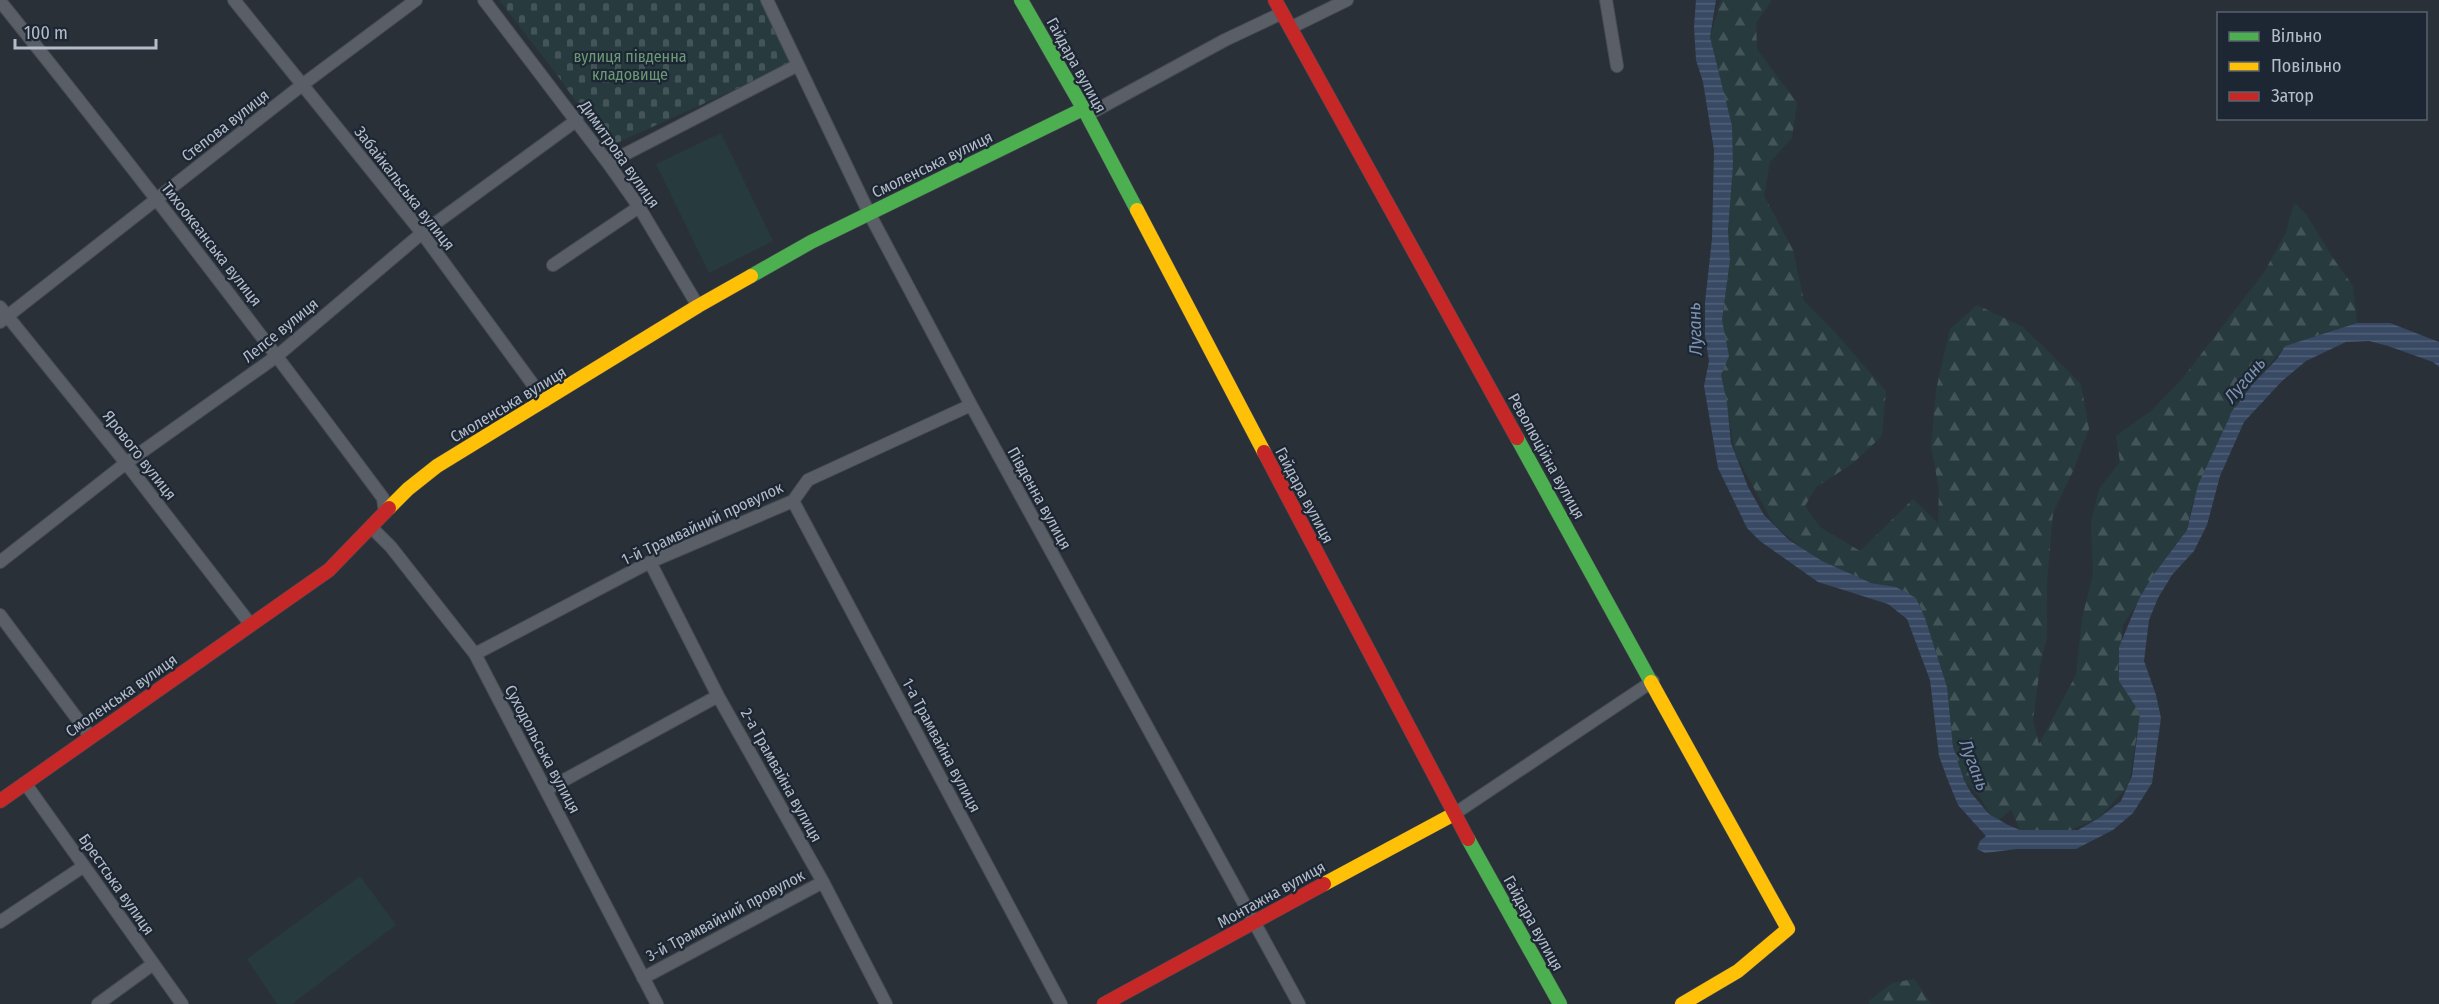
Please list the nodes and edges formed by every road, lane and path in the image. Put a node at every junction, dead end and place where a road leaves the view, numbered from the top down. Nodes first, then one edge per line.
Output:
1 (234, 0) edge
2 (416, 0) edge
3 (484, 0) edge
4 (767, 0) edge
5 (1021, 0) edge
6 (1275, 0) edge
7 (1347, 0) edge
8 (1606, 0) edge
9 (0, 2) edge
10 (1282, 13) junction
11 (1290, 28) junction
12 (798, 65) junction
13 (1617, 66) dead end
14 (303, 85) junction
15 (1085, 112) junction
16 (578, 120) junction
17 (608, 163) junction
18 (158, 200) junction
19 (639, 207) junction
20 (869, 213) junction
21 (422, 233) junction
22 (553, 265) dead end
23 (698, 306) junction
24 (3, 315) edge
25 (277, 356) junction
26 (545, 401) junction
27 (971, 405) junction
28 (126, 463) junction
29 (793, 501) junction
30 (385, 513) junction
31 (372, 528) junction
32 (0, 562) edge
33 (650, 562) junction
34 (0, 615) edge
35 (251, 626) junction
36 (475, 654) junction
37 (1653, 681) junction
38 (718, 696) junction
39 (90, 736) junction
40 (25, 783) junction
41 (546, 790) junction
42 (0, 801) edge
43 (1455, 814) junction
44 (84, 866) junction
45 (823, 882) junction
46 (0, 922) edge
47 (1254, 922) junction
48 (153, 964) junction
49 (643, 978) junction
50 (98, 1004) edge
51 (182, 1004) edge
52 (657, 1004) edge
53 (886, 1004) edge
54 (1061, 1004) edge
55 (1104, 1004) edge
56 (1299, 1004) edge
57 (1560, 1004) edge
58 (1682, 1004) edge

1 - 14 street, Забайкальська вулиця
2 - 14 street, Степова вулиця
3 - 16 street, Димитрова вулиця
4 - 12 street, Південна вулиця
5 - 15 street, Гайдара вулиця
6 - 10 street, Революційна вулиця
7 - 11 street
8 - 13 street
9 - 18 street, Тихоокеанська вулиця
10 - 11 street, Революційна вулиця
10 - 15 street
11 - 37 street, Революційна вулиця
12 - 17 street
12 - 20 street, Південна вулиця
14 - 18 street, Степова вулиця
14 - 21 street, Забайкальська вулиця
15 - 20 street, Смоленська вулиця
15 - 43 street, Гайдара вулиця
16 - 17 street, Димитрова вулиця
16 - 21 street, Лепсе вулиця
17 - 19 street, Димитрова вулиця
18 - 24 street, Степова вулиця
18 - 25 street, Тихоокеанська вулиця
19 - 22 street
19 - 23 street, Димитрова вулиця
20 - 23 street, Смоленська вулиця
20 - 27 street, Південна вулиця
21 - 25 street, Лепсе вулиця
21 - 26 street, Забайкальська вулиця
23 - 26 street, Смоленська вулиця
24 - 28 street, Ярового вулиця
25 - 28 street, Лепсе вулиця
25 - 30 street, Тихоокеанська вулиця
26 - 30 street, Смоленська вулиця
27 - 29 street, 1-й Трамвайний провулок
27 - 47 street, Південна вулиця
28 - 32 street, Лепсе вулиця
28 - 35 street, Ярового вулиця
29 - 33 street, 1-й Трамвайний провулок
29 - 54 street, 1-а Трамвайна вулиця
30 - 31 street, Смоленська вулиця
31 - 35 street, Смоленська вулиця
31 - 36 street, Суходольська вулиця
33 - 36 street, 1-й Трамвайний провулок
33 - 38 street, 2-а Трамвайна вулиця
34 - 39 street
35 - 39 street, Смоленська вулиця
36 - 41 street, Суходольська вулиця
37 - 43 street
37 - 58 street, Революційна вулиця
38 - 41 street
38 - 45 street, 2-а Трамвайна вулиця
39 - 40 street, Смоленська вулиця
40 - 42 street, Смоленська вулиця
40 - 44 street, Брестська вулиця
41 - 49 street, Суходольська вулиця
43 - 47 street, Монтажна вулиця
43 - 57 street, Гайдара вулиця
44 - 46 street
44 - 48 street, Брестська вулиця
45 - 49 street, 3-й Трамвайний провулок
45 - 53 street, 2-а Трамвайна вулиця
47 - 55 street, Монтажна вулиця
47 - 56 street, Південна вулиця
48 - 50 street
48 - 51 street, Брестська вулиця
49 - 52 street, Суходольська вулиця

